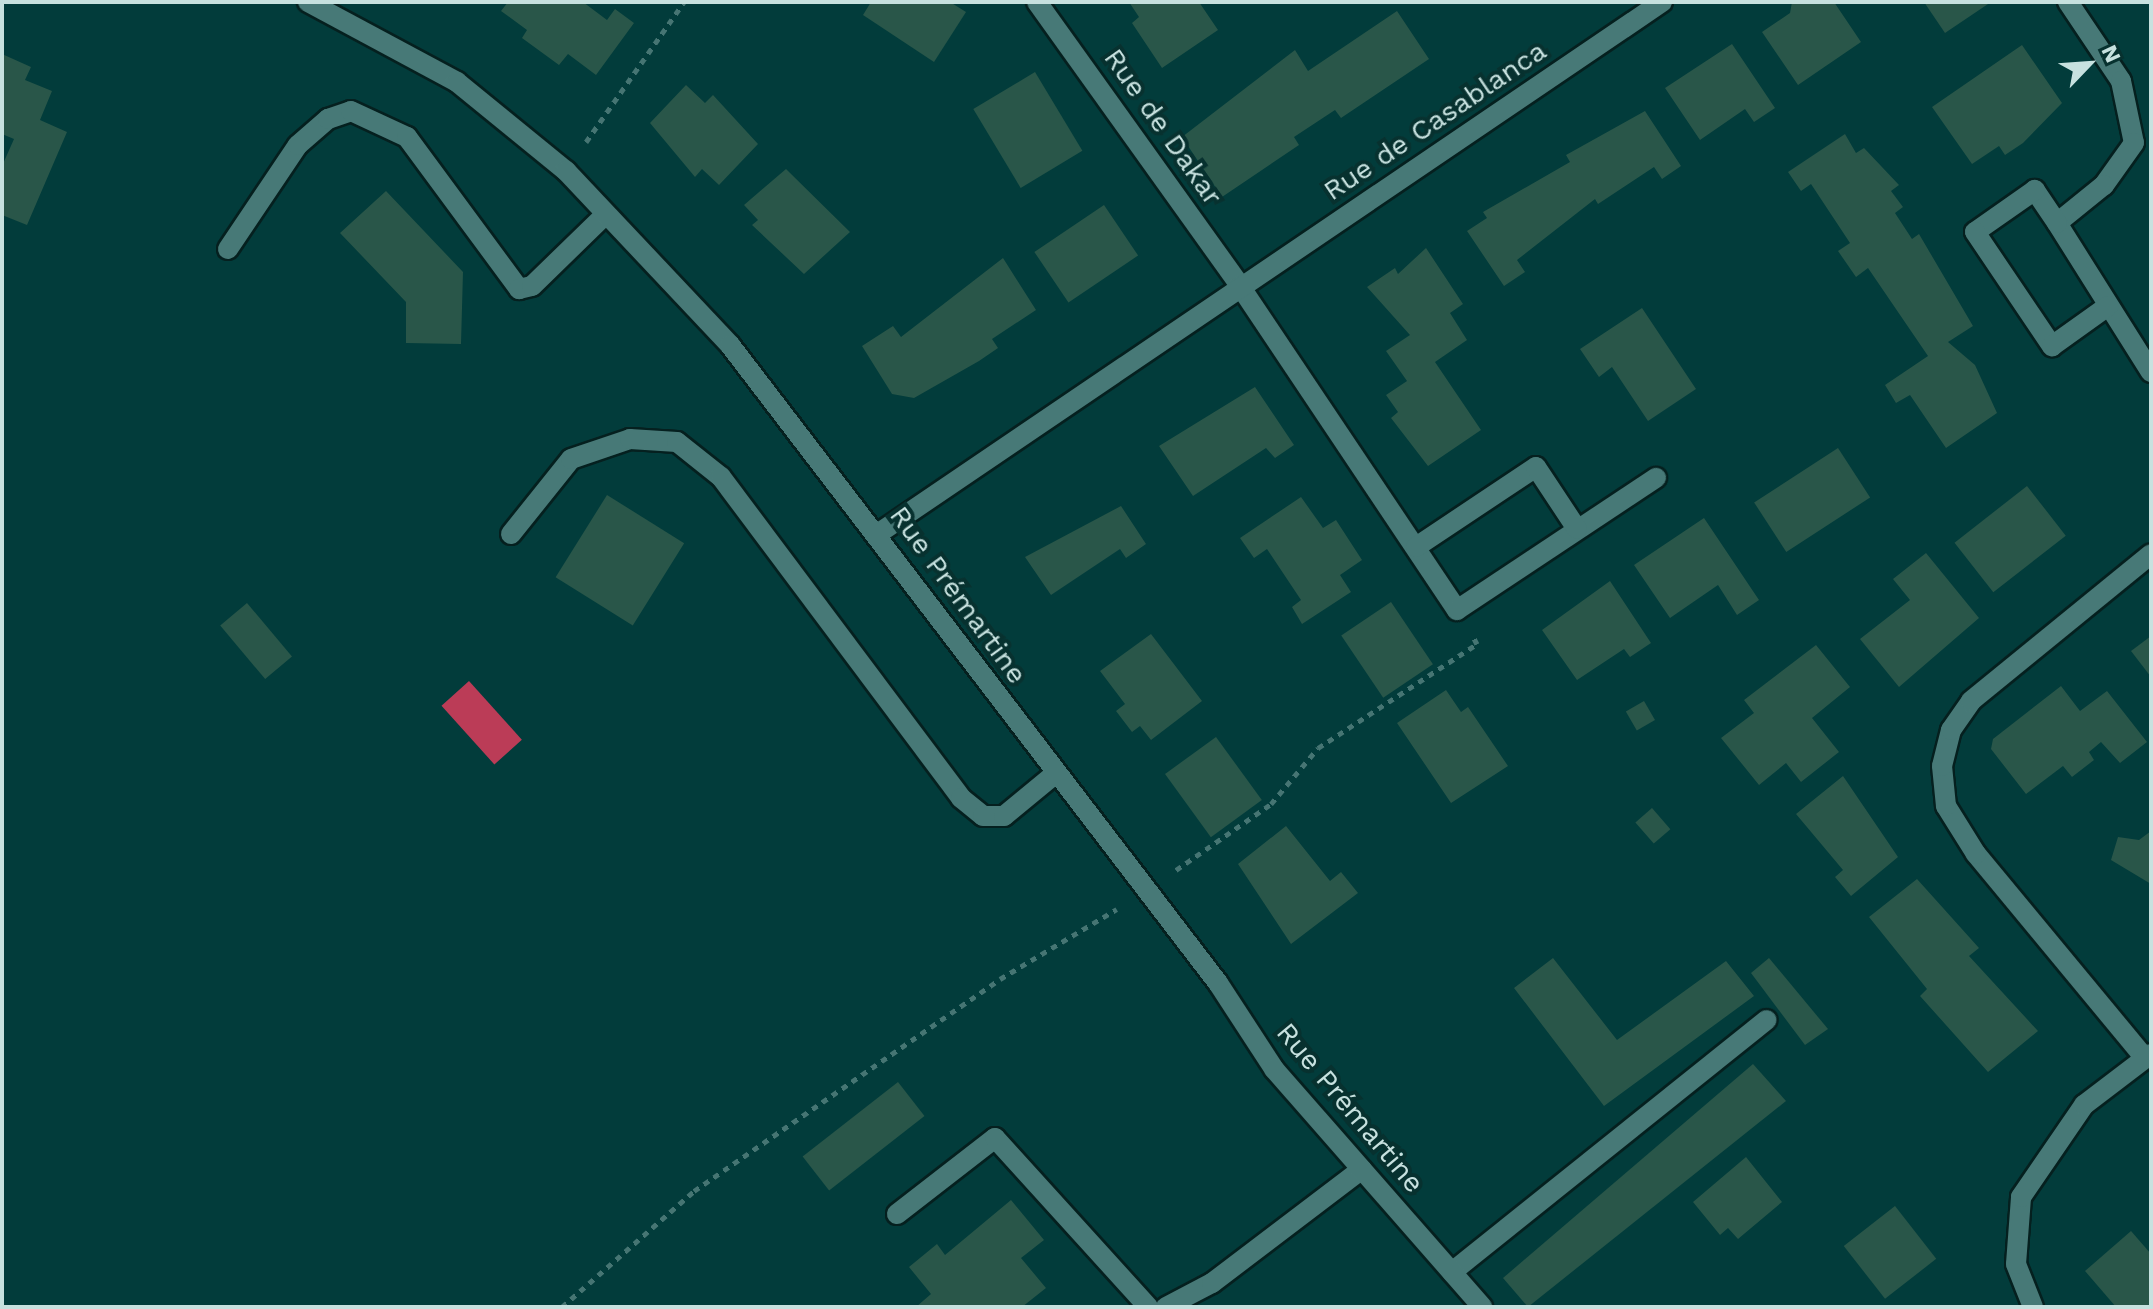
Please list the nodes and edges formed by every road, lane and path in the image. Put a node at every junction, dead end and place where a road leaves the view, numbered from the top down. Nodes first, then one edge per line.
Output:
1 (308, 2) edge
2 (684, 2) edge
3 (1037, 2) edge
4 (1662, 2) edge
5 (2068, 2) edge
6 (566, 171) junction
7 (606, 214) junction
8 (2057, 223) junction
9 (228, 249) dead end
10 (1240, 286) junction
11 (2108, 306) junction
12 (2151, 372) edge
13 (1656, 478) dead end
14 (1577, 529) junction
15 (879, 533) junction
16 (511, 534) dead end
17 (1416, 547) junction
18 (2151, 554) edge
19 (1457, 610) junction
20 (1055, 774) junction
21 (1143, 893) junction
22 (1766, 1020) dead end
23 (2147, 1055) edge
24 (1362, 1169) junction
25 (897, 1214) dead end
26 (1452, 1272) junction
27 (562, 1307) edge
28 (1148, 1307) edge
29 (1166, 1307) edge
30 (1482, 1307) edge
31 (2033, 1307) edge

1 - 6 street, Rue Prémartine
2 - 6 path
3 - 10 street, Rue de Dakar
4 - 10 street, Rue de Casablanca
5 - 8 street
6 - 7 street, Rue Prémartine
7 - 9 street
7 - 15 street, Rue Prémartine
8 - 11 street
8 - 11 street
10 - 15 street, Rue de Casablanca
10 - 17 street
11 - 12 street
13 - 14 street
14 - 17 street
14 - 19 street
15 - 20 street, Rue Prémartine
16 - 20 street
17 - 19 street
18 - 23 street
19 - 21 path
20 - 21 street, Rue Prémartine
21 - 24 street, Rue Prémartine
21 - 27 path
22 - 26 street
23 - 31 street
24 - 26 street, Rue Prémartine
24 - 29 street
25 - 28 street
26 - 30 street, Rue Prémartine

